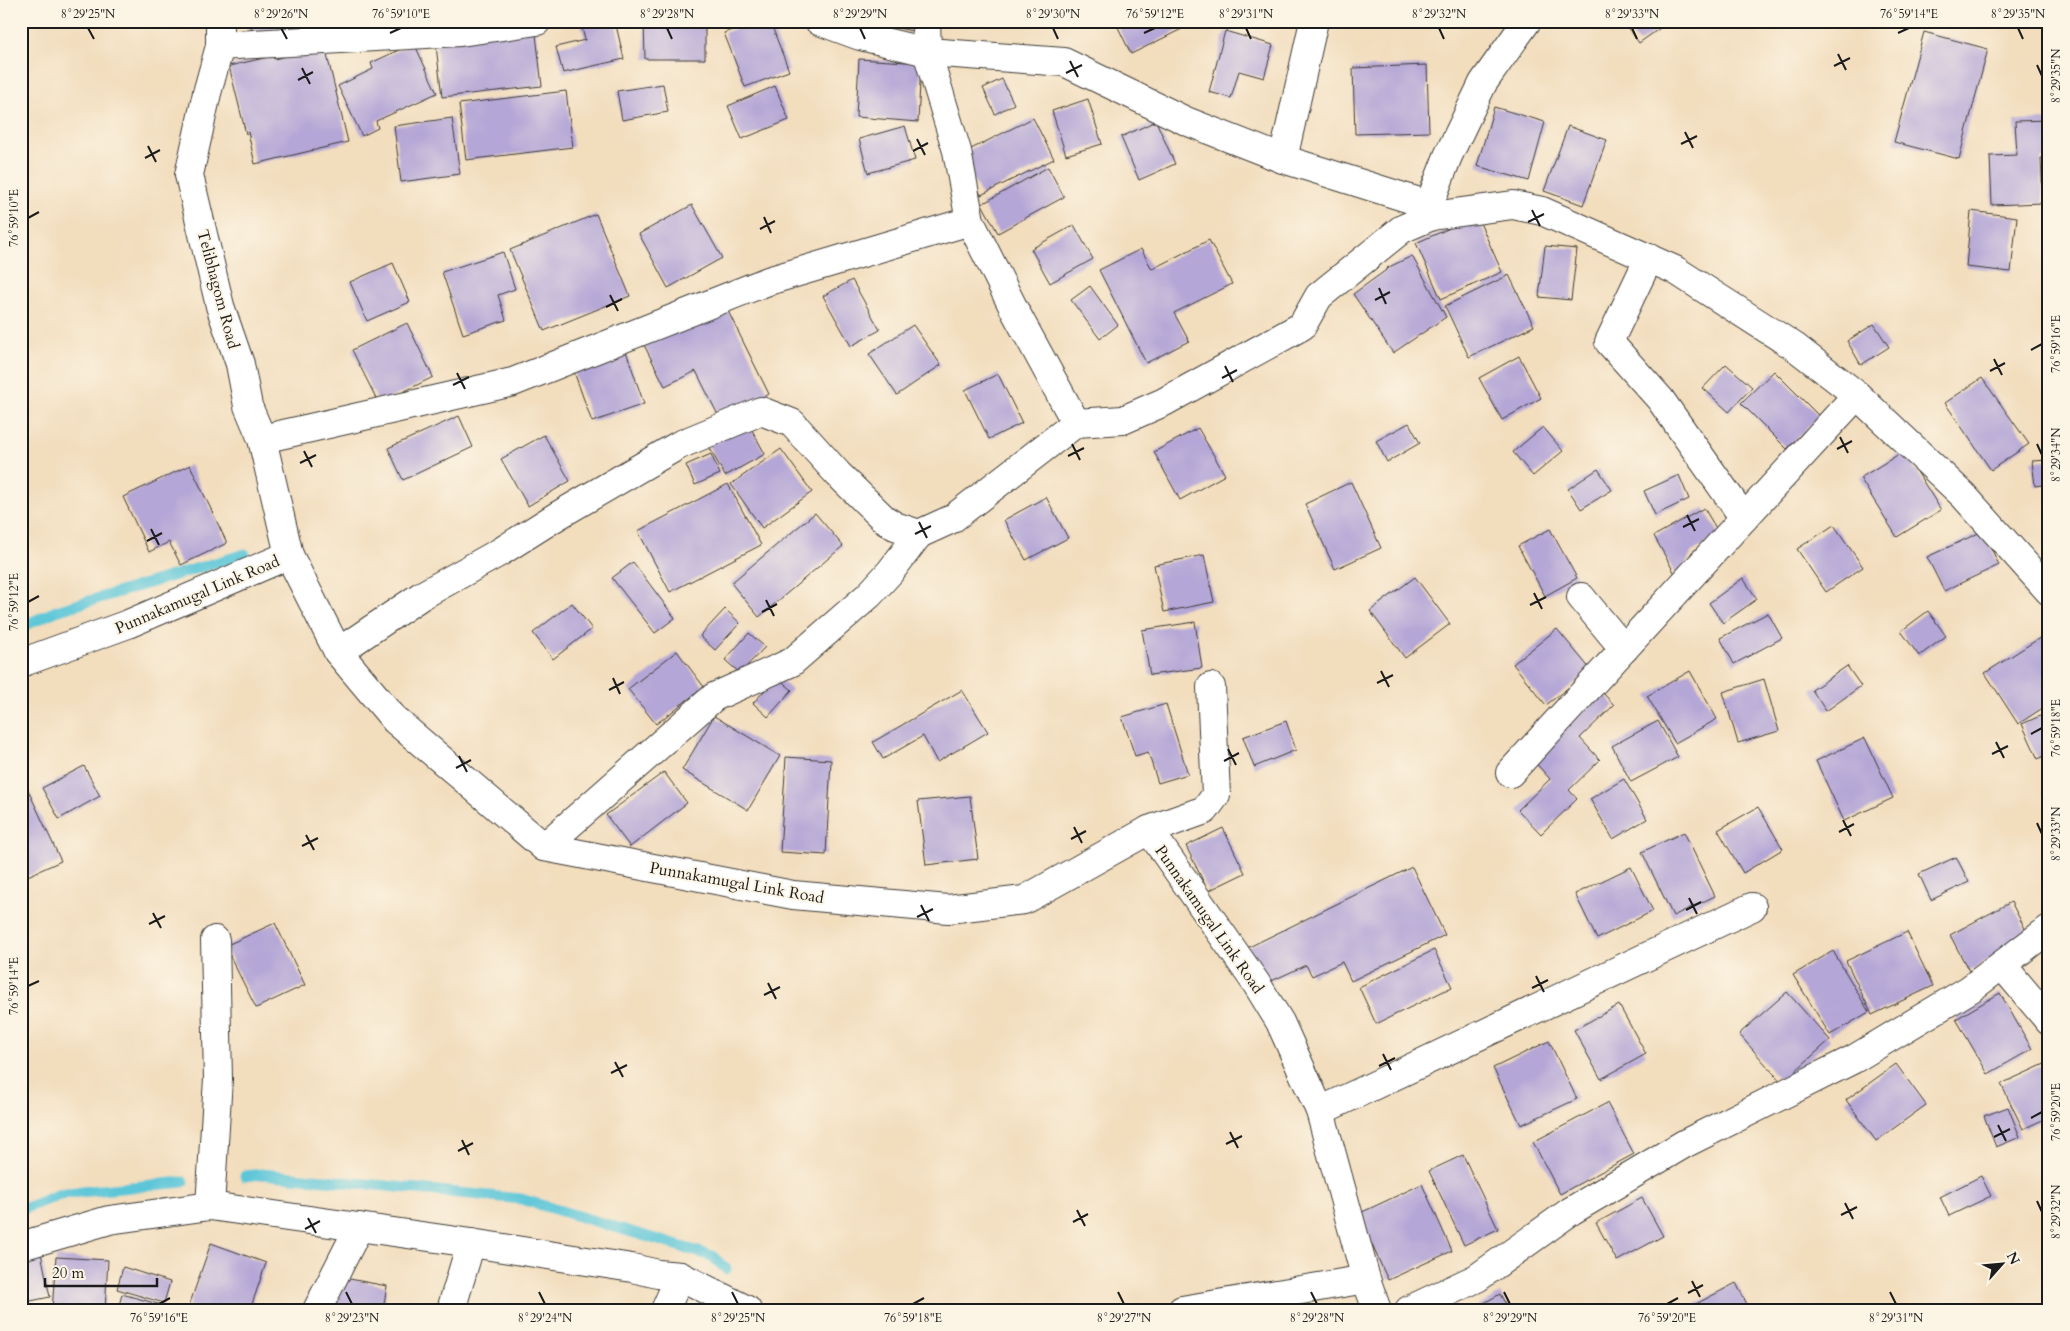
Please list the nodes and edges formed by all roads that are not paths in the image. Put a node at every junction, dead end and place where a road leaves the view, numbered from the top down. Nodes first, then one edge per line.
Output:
1 (537, 21) edge
2 (819, 21) edge
3 (926, 21) edge
4 (1314, 21) edge
5 (1527, 21) edge
6 (220, 34) edge
7 (927, 52) junction
8 (1283, 159) junction
9 (1430, 210) junction
10 (970, 221) junction
11 (1649, 258) junction
12 (1857, 395) junction
13 (1076, 423) junction
14 (262, 439) junction
15 (1744, 518) junction
16 (919, 534) junction
17 (289, 555) junction
18 (2049, 591) edge
19 (1581, 597) dead end
20 (1624, 649) junction
21 (338, 652) junction
22 (21, 663) edge
23 (1210, 687) dead end
24 (1510, 773) dead end
25 (1149, 830) junction
26 (544, 847) junction
27 (1752, 907) dead end
28 (2049, 929) edge
29 (216, 940) dead end
30 (2002, 965) junction
31 (2049, 1021) edge
32 (1320, 1111) junction
33 (210, 1206) junction
34 (359, 1227) junction
35 (471, 1243) junction
36 (21, 1246) edge
37 (680, 1276) junction
38 (1366, 1279) junction
39 (317, 1310) edge
40 (451, 1310) edge
41 (665, 1310) edge
42 (747, 1310) edge
43 (1182, 1310) edge
44 (1376, 1310) edge
45 (1409, 1310) edge

1 - 6 street
2 - 7 street
3 - 7 street
4 - 8 street
5 - 9 street
6 - 14 street, Telibhagom Road
7 - 8 street
7 - 10 street
8 - 9 street
9 - 11 street
9 - 13 street
10 - 13 street
10 - 14 street
11 - 12 street
11 - 15 street
12 - 15 street
12 - 18 street
13 - 16 street
14 - 17 street, Telibhagom Road
15 - 20 street
16 - 21 street
16 - 26 street
17 - 21 street, Punnakamugal Link Road
17 - 22 street, Punnakamugal Link Road
19 - 20 street
20 - 24 street
21 - 26 street, Punnakamugal Link Road
23 - 25 street
25 - 26 street, Punnakamugal Link Road
25 - 32 street, Punnakamugal Link Road
27 - 32 street
28 - 30 street
29 - 33 street
30 - 31 street
30 - 45 street
32 - 38 street, Punnakamugal Link Road
33 - 34 street
33 - 36 street
34 - 35 street
34 - 39 street
35 - 37 street
35 - 40 street
37 - 41 street
37 - 42 street
38 - 43 street
38 - 44 street, Punnakamugal Link Road

